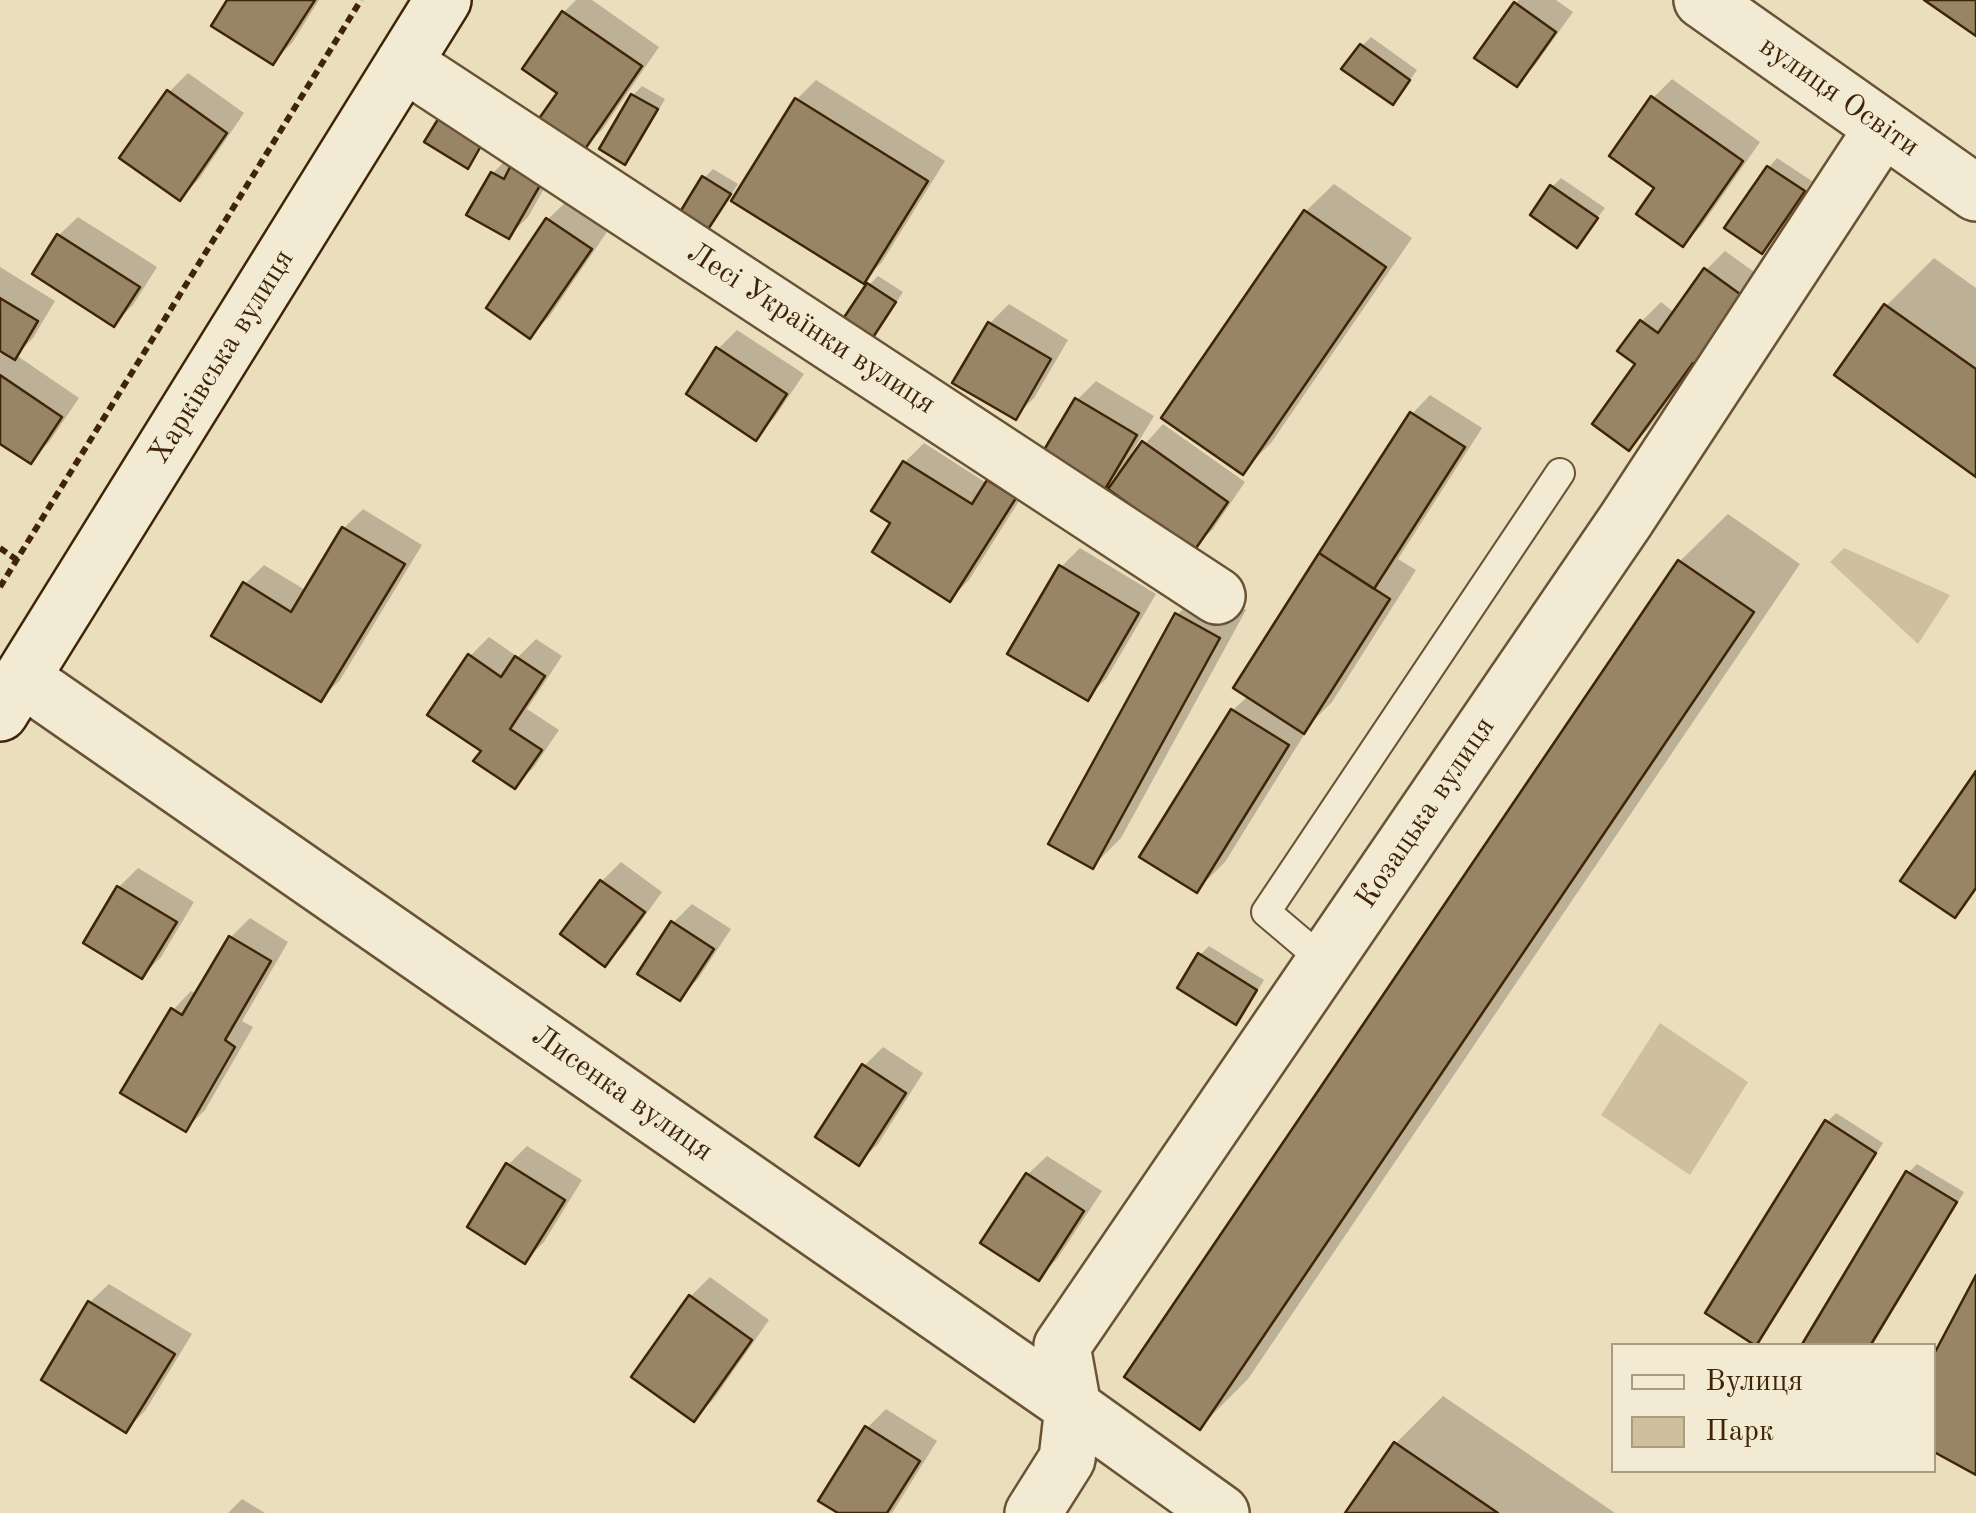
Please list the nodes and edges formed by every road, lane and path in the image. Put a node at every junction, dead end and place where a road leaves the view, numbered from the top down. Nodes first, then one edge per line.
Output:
1 (361, 0) edge
2 (443, 0) edge
3 (1702, 0) edge
4 (404, 63) junction
5 (1883, 128) junction
6 (1976, 193) edge
7 (1560, 474) dead end
8 (0, 548) edge
9 (17, 560) junction
10 (0, 587) edge
11 (1217, 596) dead end
12 (11, 696) edge
13 (1325, 962) junction
14 (1073, 1406) junction
15 (1033, 1513) edge
16 (1221, 1513) edge

1 - 9 path
2 - 4 street, Харківська вулиця
3 - 5 street, вулиця Освіти
4 - 11 street, Лесі Українки вулиця
4 - 12 street, Харківська вулиця
5 - 6 street, вулиця Освіти
5 - 13 street, Козацька вулиця
7 - 13 lane
8 - 9 path
9 - 10 path
12 - 14 street, Лисенка вулиця
13 - 14 street, Козацька вулиця
14 - 15 street, Козацька вулиця
14 - 16 street, Лисенка вулиця

